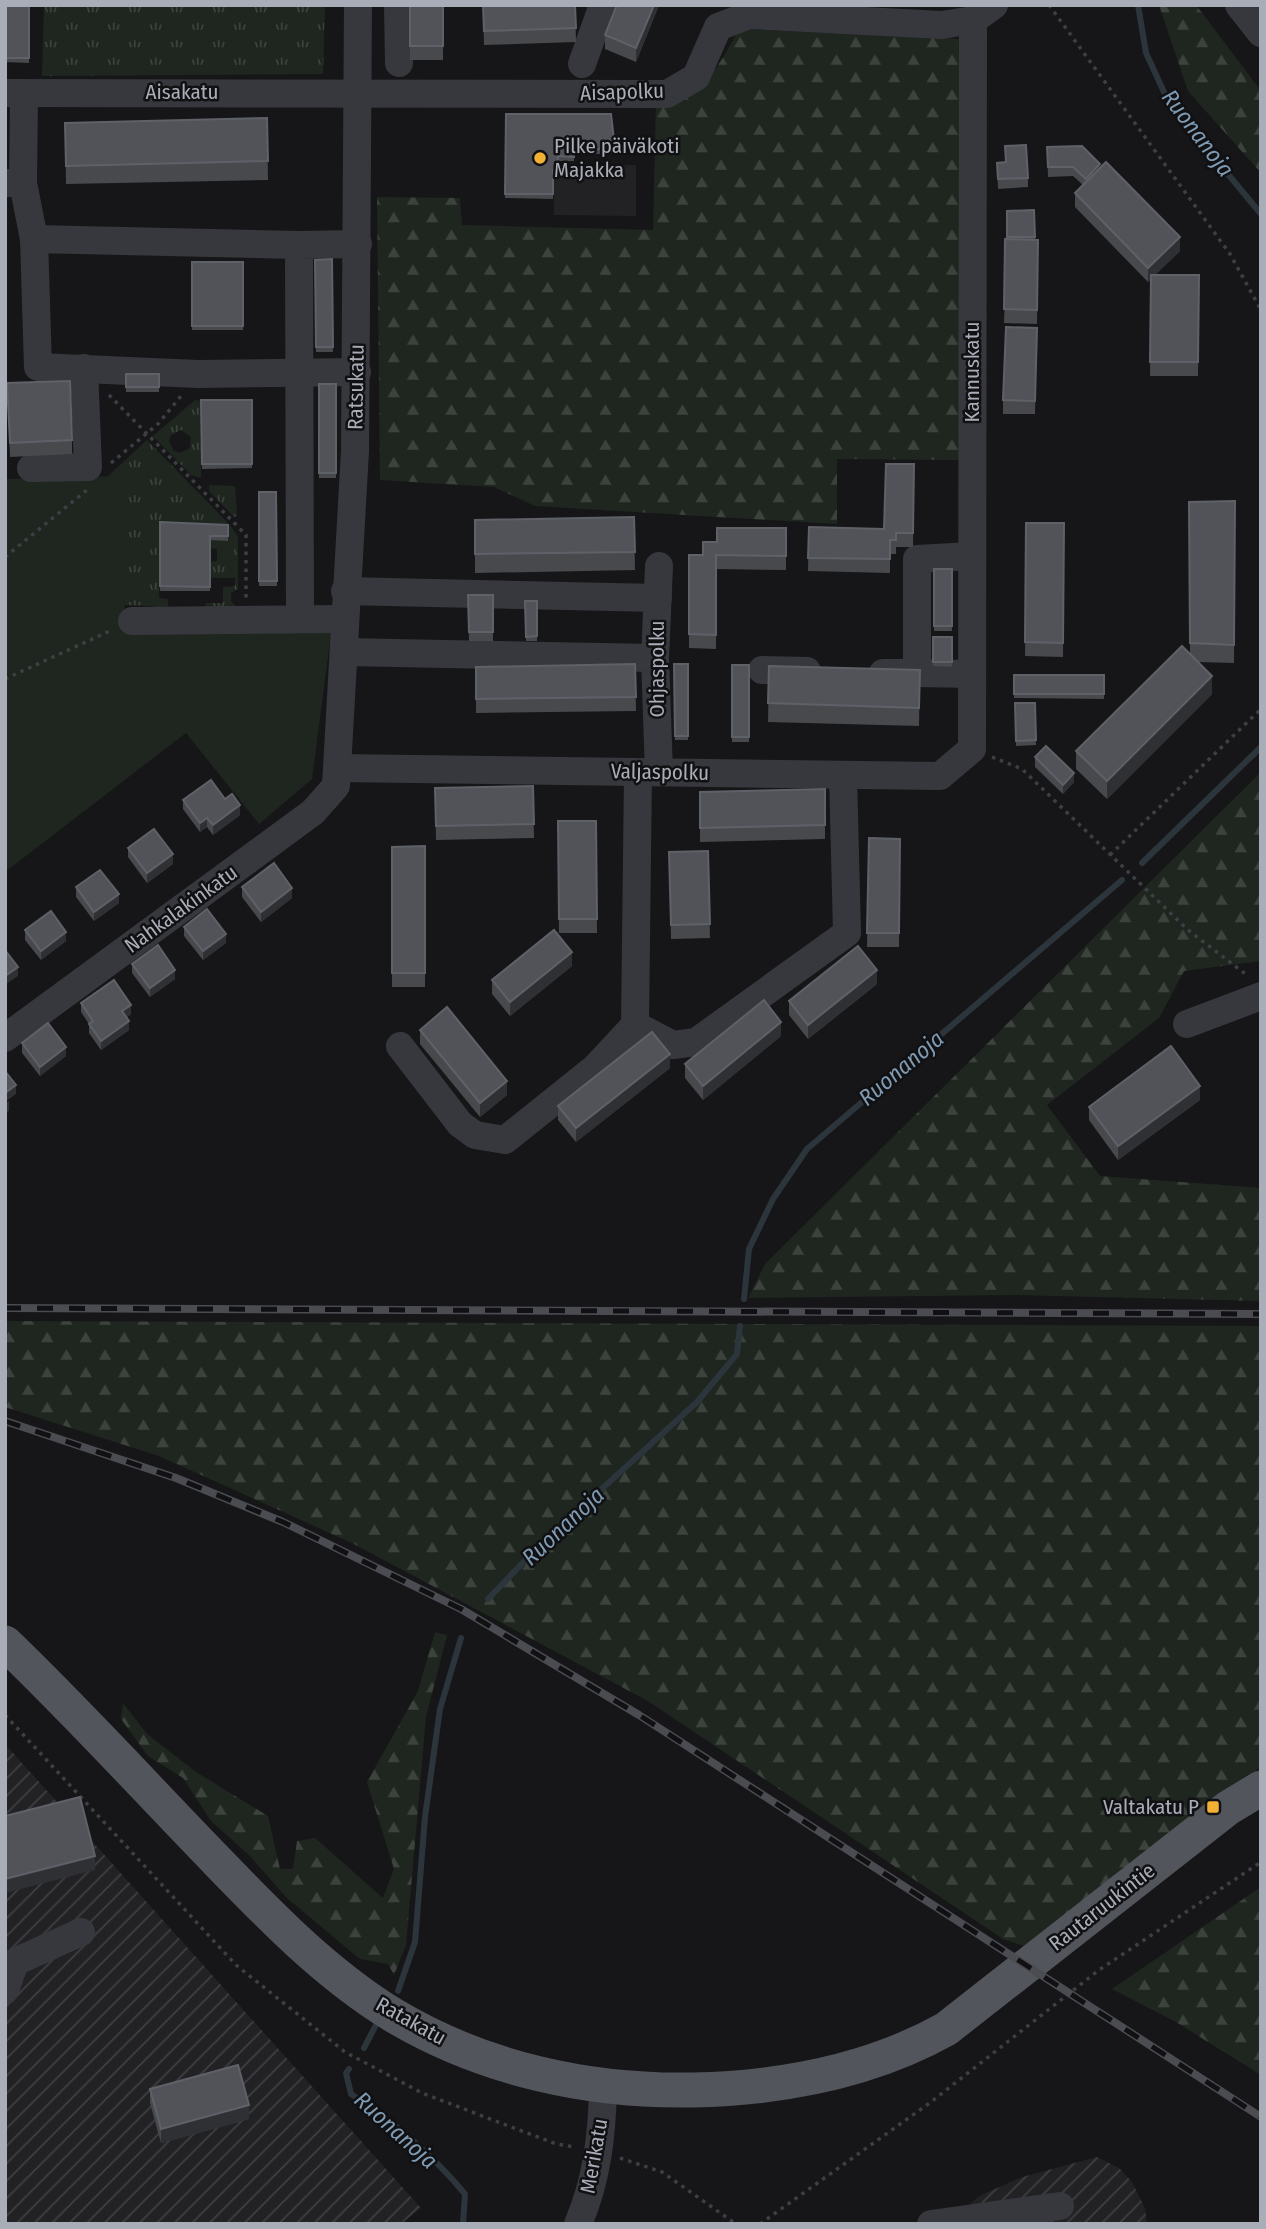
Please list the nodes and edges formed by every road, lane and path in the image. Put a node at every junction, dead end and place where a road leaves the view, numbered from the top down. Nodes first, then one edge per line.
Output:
1 (358, 5) edge
2 (398, 5) edge
3 (603, 5) edge
4 (1049, 5) edge
5 (1239, 5) edge
6 (984, 13) edge
7 (1261, 33) edge
8 (399, 63) dead end
9 (582, 64) dead end
10 (358, 91) junction
11 (15, 93) edge
12 (14, 183) edge
13 (34, 239) junction
14 (358, 244) junction
15 (299, 245) junction
16 (1261, 310) edge
17 (84, 368) junction
18 (357, 372) junction
19 (299, 375) junction
20 (31, 467) dead end
21 (972, 556) junction
22 (659, 566) dead end
23 (658, 597) junction
24 (345, 605) junction
25 (247, 619) junction
26 (300, 619) junction
27 (132, 621) joint
28 (344, 652) junction
29 (655, 658) junction
30 (762, 670) dead end
31 (917, 673) junction
32 (972, 674) junction
33 (5, 679) edge
34 (1261, 709) edge
35 (972, 749) junction
36 (339, 768) junction
37 (649, 772) junction
38 (843, 775) junction
39 (1110, 855) junction
40 (1256, 987) edge
41 (1187, 1024) dead end
42 (635, 1025) junction
43 (5, 1038) edge
44 (400, 1046) dead end
45 (5, 1643) edge
46 (1261, 1788) edge
47 (1261, 1861) edge
48 (81, 1932) dead end
49 (5, 1990) edge
50 (946, 2029) joint
51 (603, 2088) junction
52 (1060, 2206) dead end
53 (578, 2224) edge
54 (760, 2224) edge
55 (931, 2224) edge

1 - 10 street, Ratsukatu
2 - 8 street
3 - 9 street
4 - 16 path
5 - 7 street
6 - 10 street, Aisapolku
6 - 21 street, Kannuskatu
10 - 11 street, Aisakatu
10 - 14 street, Ratsukatu
11 - 12 street
12 - 13 street
13 - 15 street
13 - 17 street
14 - 15 street
14 - 18 street, Ratsukatu
15 - 19 street
17 - 19 street
17 - 20 street
17 - 25 path
18 - 19 street
18 - 24 street, Ratsukatu
19 - 26 street
21 - 31 street
21 - 32 street, Kannuskatu
22 - 23 street, Ohjaspolku
23 - 24 street
23 - 29 street, Ohjaspolku
24 - 26 street
24 - 28 street, Ratsukatu
25 - 26 street
25 - 27 street
27 - 33 path
28 - 29 street
28 - 36 street, Ratsukatu
29 - 37 street, Ohjaspolku
30 - 31 street
31 - 32 street
32 - 35 street, Kannuskatu
34 - 39 path
35 - 38 street, Valjaspolku
35 - 39 path
36 - 37 street, Valjaspolku
36 - 43 street, Nahkalakinkatu
37 - 38 street, Valjaspolku
37 - 42 street, Ohjaspolku
38 - 42 street
39 - 40 path
40 - 41 street
42 - 44 street
45 - 51 main road, Ratakatu
46 - 50 main road, Rautaruukintie
47 - 54 path
48 - 49 street
50 - 51 main road, Ratakatu
51 - 53 street, Merikatu
52 - 55 street

